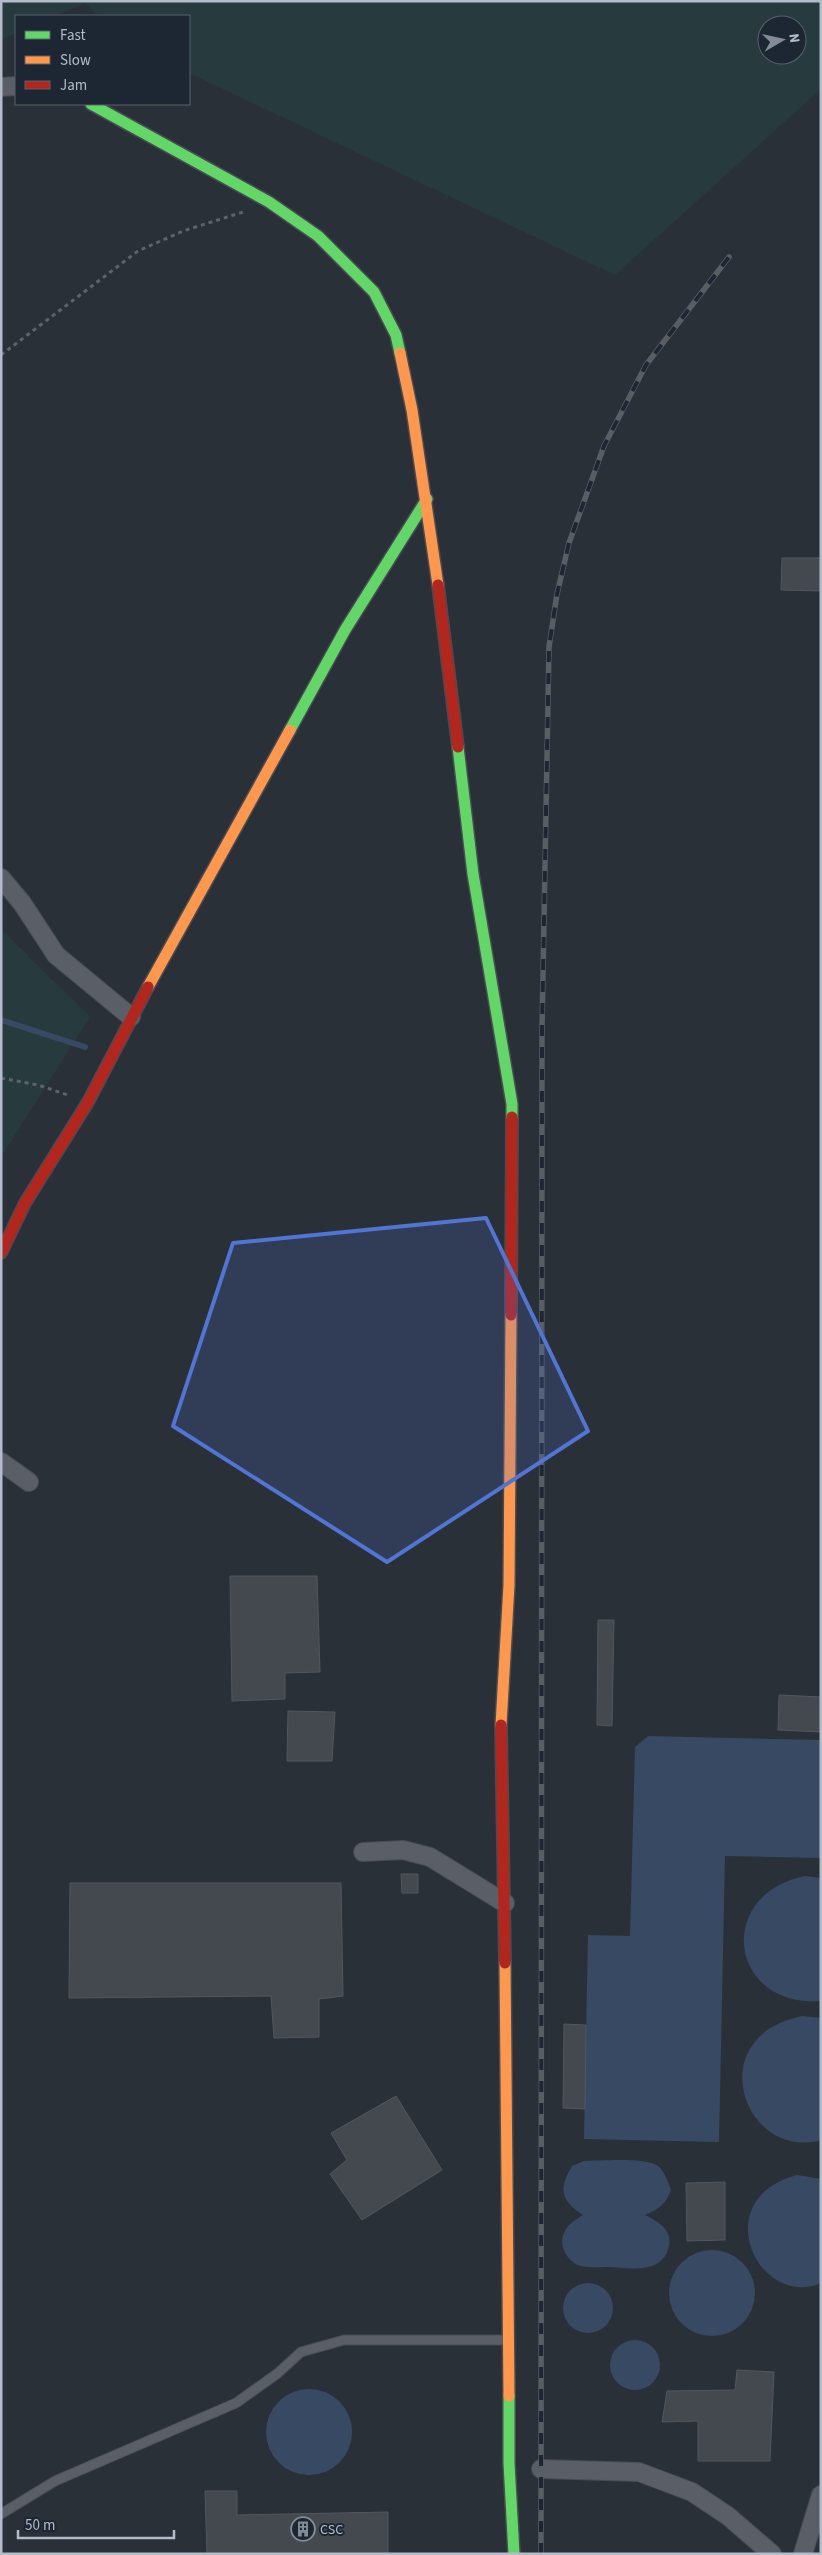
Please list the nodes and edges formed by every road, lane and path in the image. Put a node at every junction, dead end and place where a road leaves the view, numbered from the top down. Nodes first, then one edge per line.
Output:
1 (15, 86) edge
2 (1, 87) edge
3 (93, 105) edge
4 (269, 202) junction
5 (1, 354) edge
6 (426, 499) junction
7 (1, 878) edge
8 (132, 1017) junction
9 (1, 1078) edge
10 (88, 1102) junction
11 (1, 1253) edge
12 (1, 1462) edge
13 (29, 1482) dead end
14 (363, 1852) dead end
15 (506, 1904) junction
16 (508, 2340) junction
17 (541, 2468) dead end
18 (821, 2495) edge
19 (1, 2514) edge
20 (514, 2554) edge
21 (772, 2554) edge
22 (803, 2554) edge

1 - 2 street
3 - 4 street
4 - 5 path
4 - 6 street
6 - 8 street
6 - 15 street
7 - 8 street
8 - 10 street
9 - 10 path
10 - 11 street
12 - 13 street
14 - 15 street
15 - 16 street
16 - 19 lane
16 - 20 street
17 - 21 street
18 - 22 street

